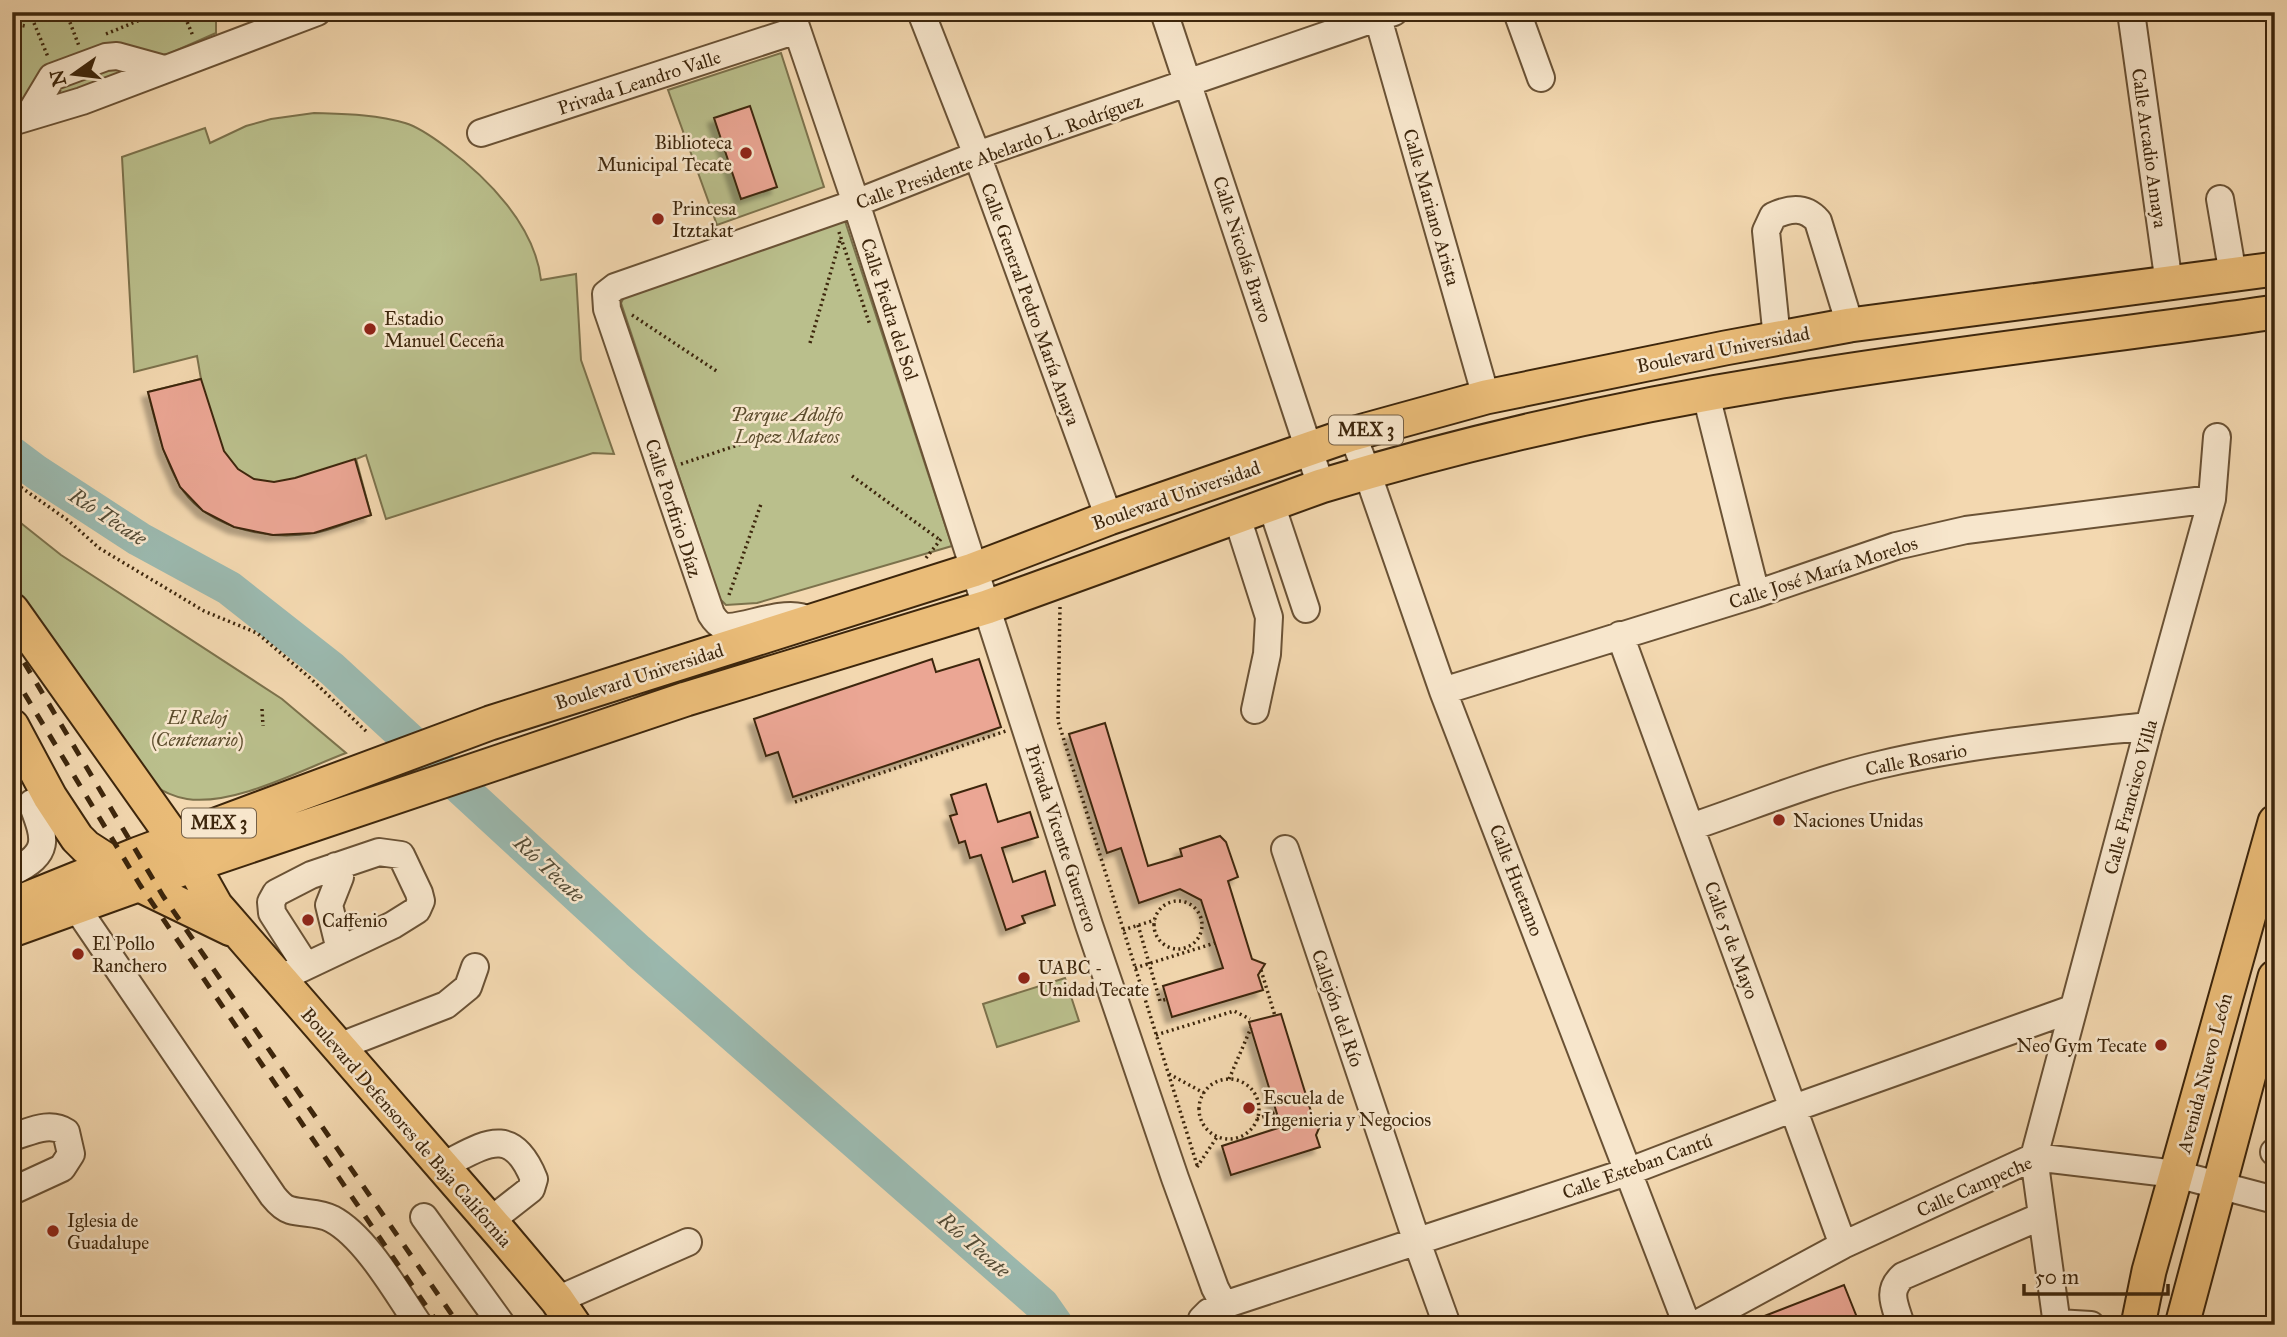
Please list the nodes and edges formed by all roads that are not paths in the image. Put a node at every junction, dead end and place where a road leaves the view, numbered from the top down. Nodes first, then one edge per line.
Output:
1 (317, 12) edge
2 (921, 12) edge
3 (1164, 12) edge
4 (1517, 12) edge
5 (2131, 12) edge
6 (1386, 15) edge
7 (794, 21) edge
8 (164, 69) junction
9 (1541, 78) dead end
10 (1188, 83) junction
11 (20, 119) edge
12 (481, 133) dead end
13 (977, 155) junction
14 (2220, 199) dead end
15 (856, 203) junction
16 (2275, 269) edge
17 (2233, 275) junction
18 (2168, 284) junction
19 (606, 293) joint
20 (2275, 312) edge
21 (1850, 325) junction
22 (1777, 339) junction
23 (1788, 380) junction
24 (1706, 395) junction
25 (1486, 397) junction
26 (1352, 434) junction
27 (2217, 437) dead end
28 (1308, 449) junction
29 (1367, 472) junction
30 (1321, 486) junction
31 (2213, 499) junction
32 (1271, 504) junction
33 (1237, 517) junction
34 (1109, 518) junction
35 (973, 570) junction
36 (1756, 594) junction
37 (987, 607) junction
38 (1306, 609) dead end
39 (12, 610) edge
40 (817, 620) junction
41 (1620, 635) junction
42 (1443, 691) junction
43 (1255, 710) dead end
44 (12, 726) edge
45 (2149, 726) junction
46 (32, 803) dead end
47 (2275, 822) edge
48 (70, 826) junction
49 (1691, 827) junction
50 (1284, 849) dead end
51 (184, 853) junction
52 (336, 866) junction
53 (12, 872) edge
54 (127, 875) junction
55 (25, 901) edge
56 (76, 907) junction
57 (12, 930) edge
58 (237, 932) junction
59 (340, 950) junction
60 (475, 967) dead end
61 (293, 973) junction
62 (2275, 977) edge
63 (2072, 1009) junction
64 (338, 1046) junction
65 (1794, 1108) junction
66 (12, 1137) edge
67 (2034, 1157) junction
68 (442, 1167) junction
69 (1630, 1171) junction
70 (2176, 1174) junction
71 (2218, 1185) junction
72 (12, 1191) edge
73 (2275, 1200) edge
74 (2042, 1216) junction
75 (424, 1217) dead end
76 (490, 1221) junction
77 (688, 1242) dead end
78 (1417, 1242) junction
79 (1843, 1245) junction
80 (565, 1312) edge
81 (1210, 1316) edge
82 (2055, 1324) edge
83 (419, 1325) edge
84 (502, 1325) edge
85 (1447, 1325) edge
86 (1687, 1325) edge
87 (1695, 1325) edge
88 (1901, 1325) edge
89 (2091, 1325) edge
90 (2138, 1325) edge
91 (2182, 1325) edge

1 - 8 street
2 - 13 street, Calle General Pedro María Anaya
3 - 10 street, Calle Nicolás Bravo
4 - 9 street
5 - 18 street, Calle Arcadio Amaya
6 - 10 street, Calle Presidente Abelardo L. Rodríguez
6 - 25 street, Calle Mariano Arista
7 - 12 street, Privada Leandro Valle
7 - 15 street, Calle Piedra del Sol
8 - 11 street
8 - 11 street
10 - 13 street, Calle Presidente Abelardo L. Rodríguez
10 - 28 street, Calle Nicolás Bravo
13 - 15 street, Calle Presidente Abelardo L. Rodríguez
13 - 34 street, Calle General Pedro María Anaya
14 - 17 street
15 - 19 street, Calle Presidente Abelardo L. Rodríguez
15 - 35 street, Calle Piedra del Sol
16 - 17 main road, Boulevard Universidad / MEX 3
17 - 18 main road, Boulevard Universidad / MEX 3
18 - 21 main road, Boulevard Universidad / MEX 3
19 - 40 street, Calle Porfirio Díaz
20 - 23 main road, Boulevard Universidad / MEX 3
21 - 22 main road, Boulevard Universidad / MEX 3
21 - 22 street
21 - 23 main road
22 - 25 main road, Boulevard Universidad / MEX 3
23 - 24 main road, Boulevard Universidad / MEX 3
24 - 29 main road, Boulevard Universidad / MEX 3
24 - 36 street
25 - 26 main road, Boulevard Universidad / MEX 3
26 - 28 main road, Boulevard Universidad / MEX 3
26 - 29 street, Calle Huetamo
27 - 31 street, Calle Francisco Villa
28 - 30 street, Calle Nicolás Bravo
28 - 34 main road, Boulevard Universidad / MEX 3
29 - 30 main road, Boulevard Universidad / MEX 3
29 - 42 street, Calle Huetamo
30 - 32 main road, Boulevard Universidad / MEX 3
31 - 36 street, Calle José María Morelos
31 - 45 street, Calle Francisco Villa
32 - 33 main road, Boulevard Universidad / MEX 3
32 - 38 street
33 - 37 main road, Boulevard Universidad / MEX 3
33 - 43 street
34 - 35 main road, Boulevard Universidad / MEX 3
35 - 37 street, Calle Piedra del Sol
35 - 40 main road, Boulevard Universidad / MEX 3
36 - 41 street, Calle José María Morelos
37 - 51 main road, Boulevard Universidad / MEX 3
37 - 81 street, Privada Vicente Guerrero
39 - 51 main road, Boulevard Defensores de Baja California
40 - 51 main road, Boulevard Universidad / MEX 3
41 - 42 street, Calle José María Morelos
41 - 49 street, Calle 5 de Mayo
42 - 69 street, Calle Huetamo
44 - 48 main road, Boulevard Defensores de Baja California
45 - 49 street, Calle Rosario
45 - 63 street, Calle Francisco Villa
46 - 53 street
47 - 70 main road, Avenida Nuevo León
48 - 54 main road, Boulevard Defensores de Baja California
48 - 55 main road
49 - 65 street, Calle 5 de Mayo
50 - 78 street, Callejón del Río
51 - 54 main road, Boulevard Universidad / MEX 3
51 - 58 main road, Boulevard Defensores de Baja California
52 - 59 street
52 - 59 street
52 - 61 street
54 - 55 main road, MEX 3
54 - 56 main road, MEX 3
54 - 58 main road, Boulevard Defensores de Baja California
56 - 57 main road, MEX 3
56 - 83 street
58 - 61 main road, Boulevard Defensores de Baja California
59 - 61 street
60 - 64 street
61 - 64 main road, Boulevard Defensores de Baja California
62 - 71 main road
63 - 65 street, Calle Esteban Cantú
63 - 67 street, Calle Francisco Villa
64 - 68 main road, Boulevard Defensores de Baja California
65 - 69 street, Calle Esteban Cantú
65 - 79 street, Calle 5 de Mayo
66 - 72 street
67 - 70 street, Calle Campeche
67 - 74 street
67 - 79 street, Calle Campeche
68 - 76 main road, Boulevard Defensores de Baja California
68 - 76 street
69 - 78 street, Calle Esteban Cantú
69 - 86 street, Calle Huetamo
70 - 71 street, Calle Campeche
70 - 90 main road, Avenida Nuevo León
71 - 73 street, Calle Campeche
71 - 91 main road
74 - 82 street
74 - 88 street
75 - 84 street
76 - 80 main road, Boulevard Defensores de Baja California
77 - 80 street
78 - 81 street, Calle Esteban Cantú
78 - 85 street, Callejón del Río
79 - 87 street, Calle Campeche
82 - 89 street

